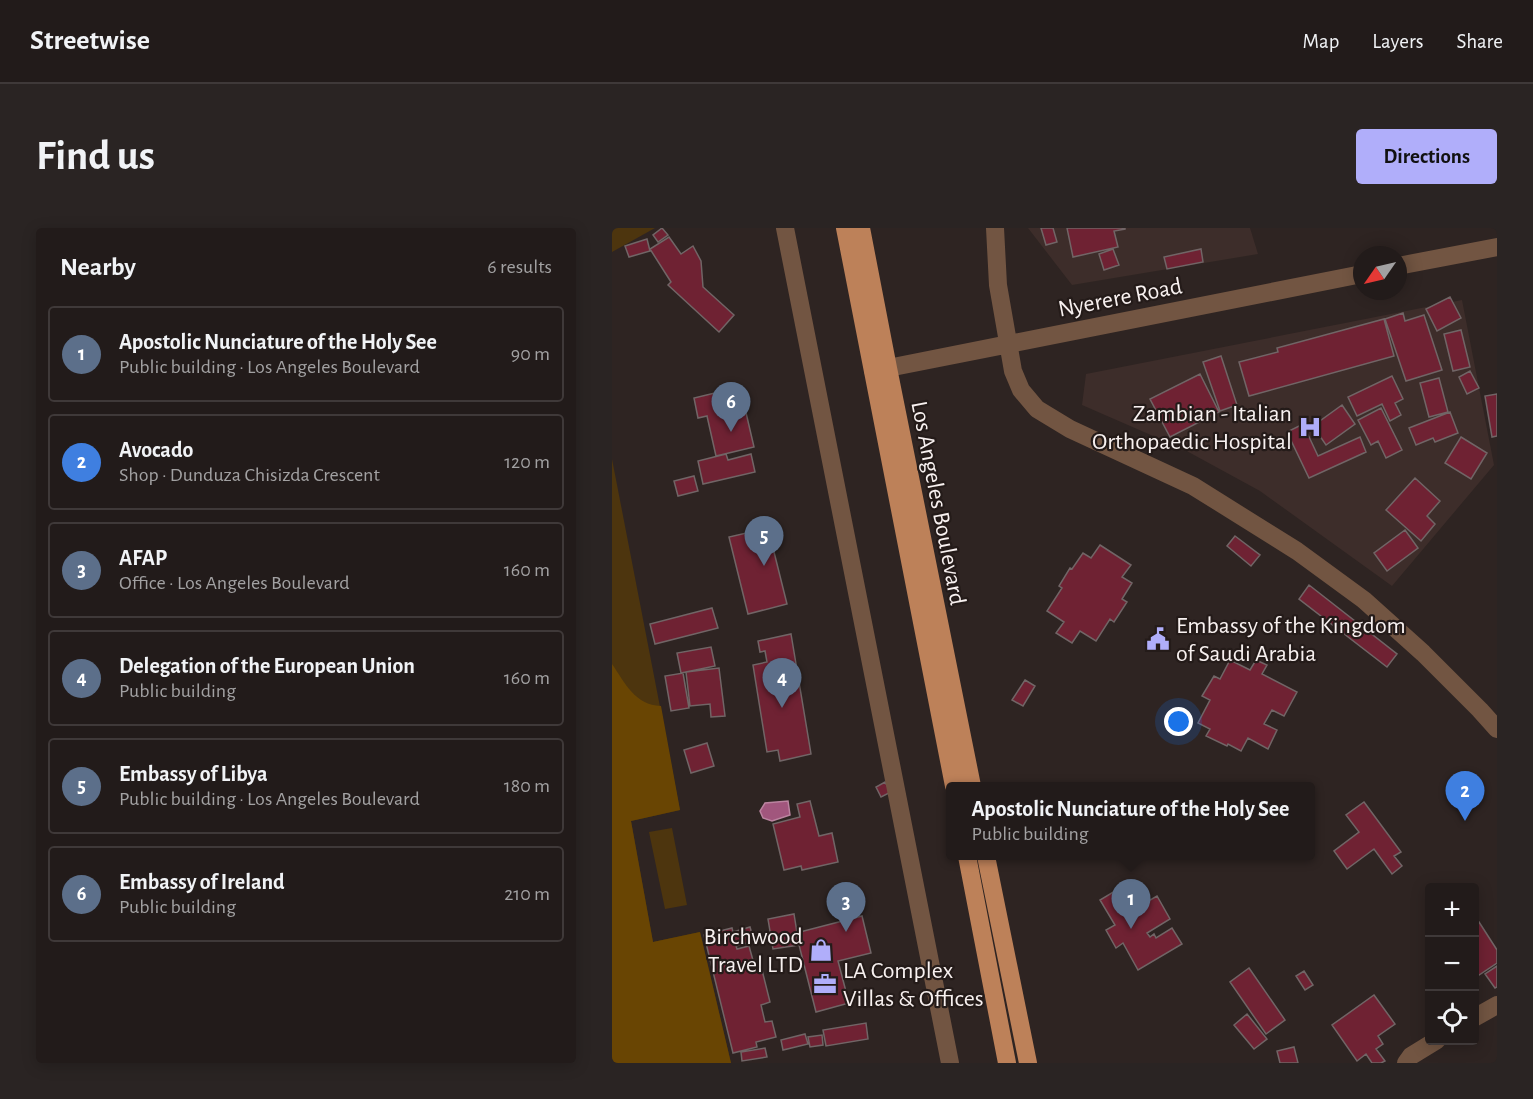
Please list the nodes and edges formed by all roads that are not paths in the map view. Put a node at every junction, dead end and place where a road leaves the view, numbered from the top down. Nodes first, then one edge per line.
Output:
1 (785, 228) edge
2 (845, 228) edge
3 (861, 228) edge
4 (995, 228) edge
5 (1497, 247) edge
6 (1407, 264) edge
7 (1353, 276) edge
8 (1008, 344) junction
9 (880, 370) junction
10 (1497, 729) edge
11 (953, 782) edge
12 (971, 782) edge
13 (968, 860) edge
14 (987, 860) edge
15 (1497, 1005) edge
16 (1479, 1015) edge
17 (1430, 1045) edge
18 (950, 1063) edge
19 (1007, 1063) edge
20 (1028, 1063) edge
21 (1406, 1063) edge

1 - 18 street
2 - 9 main road, Los Angeles Boulevard
3 - 9 main road, Los Angeles Boulevard
4 - 8 street
5 - 6 street
7 - 8 street, Nyerere Road
8 - 9 street, Nyerere Road
8 - 10 street
9 - 11 main road, Los Angeles Boulevard
9 - 12 main road, Los Angeles Boulevard
13 - 19 main road
14 - 20 main road
15 - 16 street
17 - 21 street

